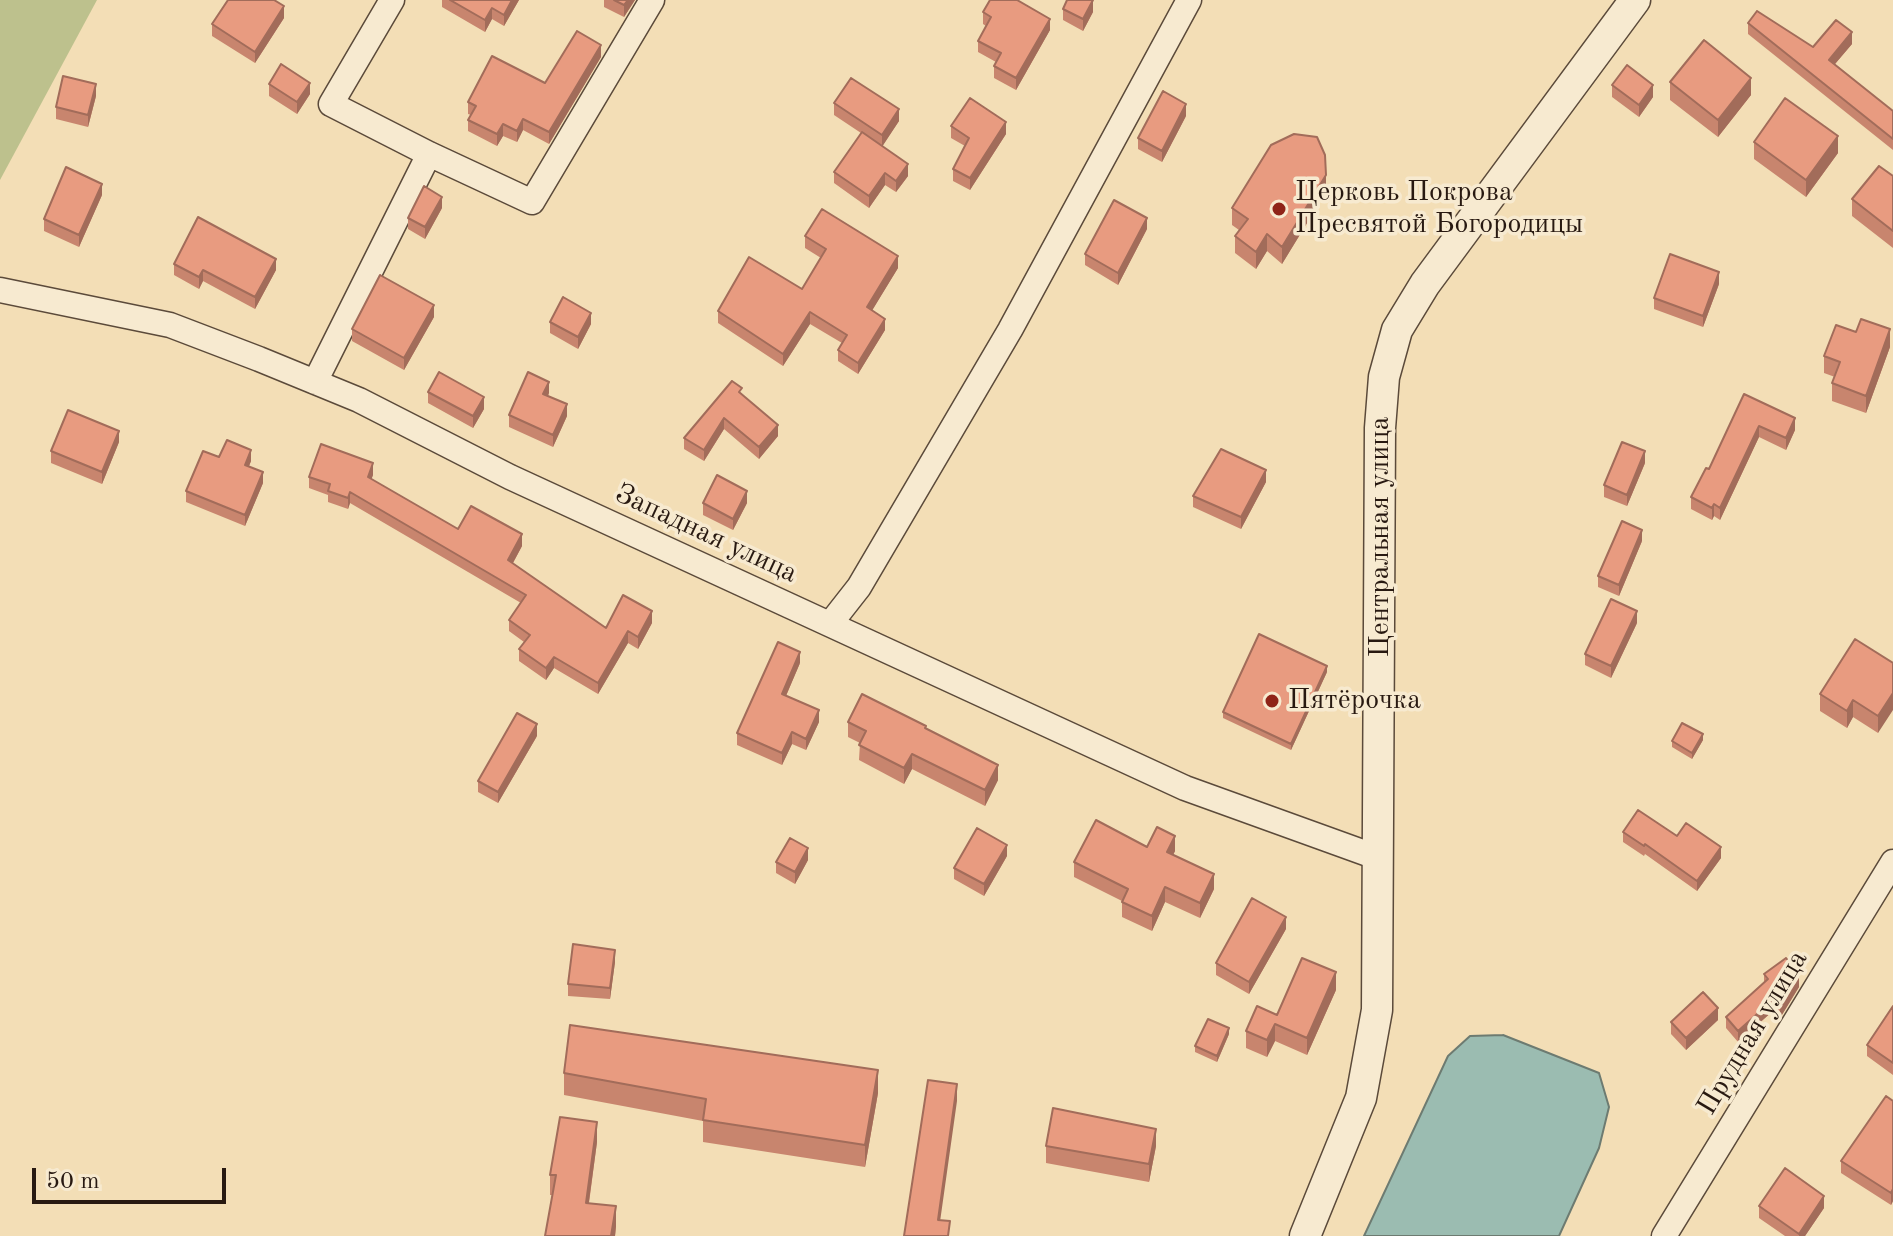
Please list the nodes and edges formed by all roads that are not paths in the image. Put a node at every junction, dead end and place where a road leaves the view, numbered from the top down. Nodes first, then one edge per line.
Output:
1 (392, 0) edge
2 (652, 0) edge
3 (1189, 0) edge
4 (1635, 0) edge
5 (429, 154) junction
6 (0, 290) edge
7 (315, 382) junction
8 (830, 624) junction
9 (1379, 858) junction
10 (1893, 862) edge
11 (1305, 1236) edge
12 (1664, 1236) edge

1 - 5 street
2 - 5 street
3 - 8 street
4 - 9 street, Центральная улица
5 - 7 street
6 - 7 street, Западная улица
7 - 8 street, Западная улица
8 - 9 street, Западная улица
9 - 11 street, Центральная улица
10 - 12 street, Прудная улица

